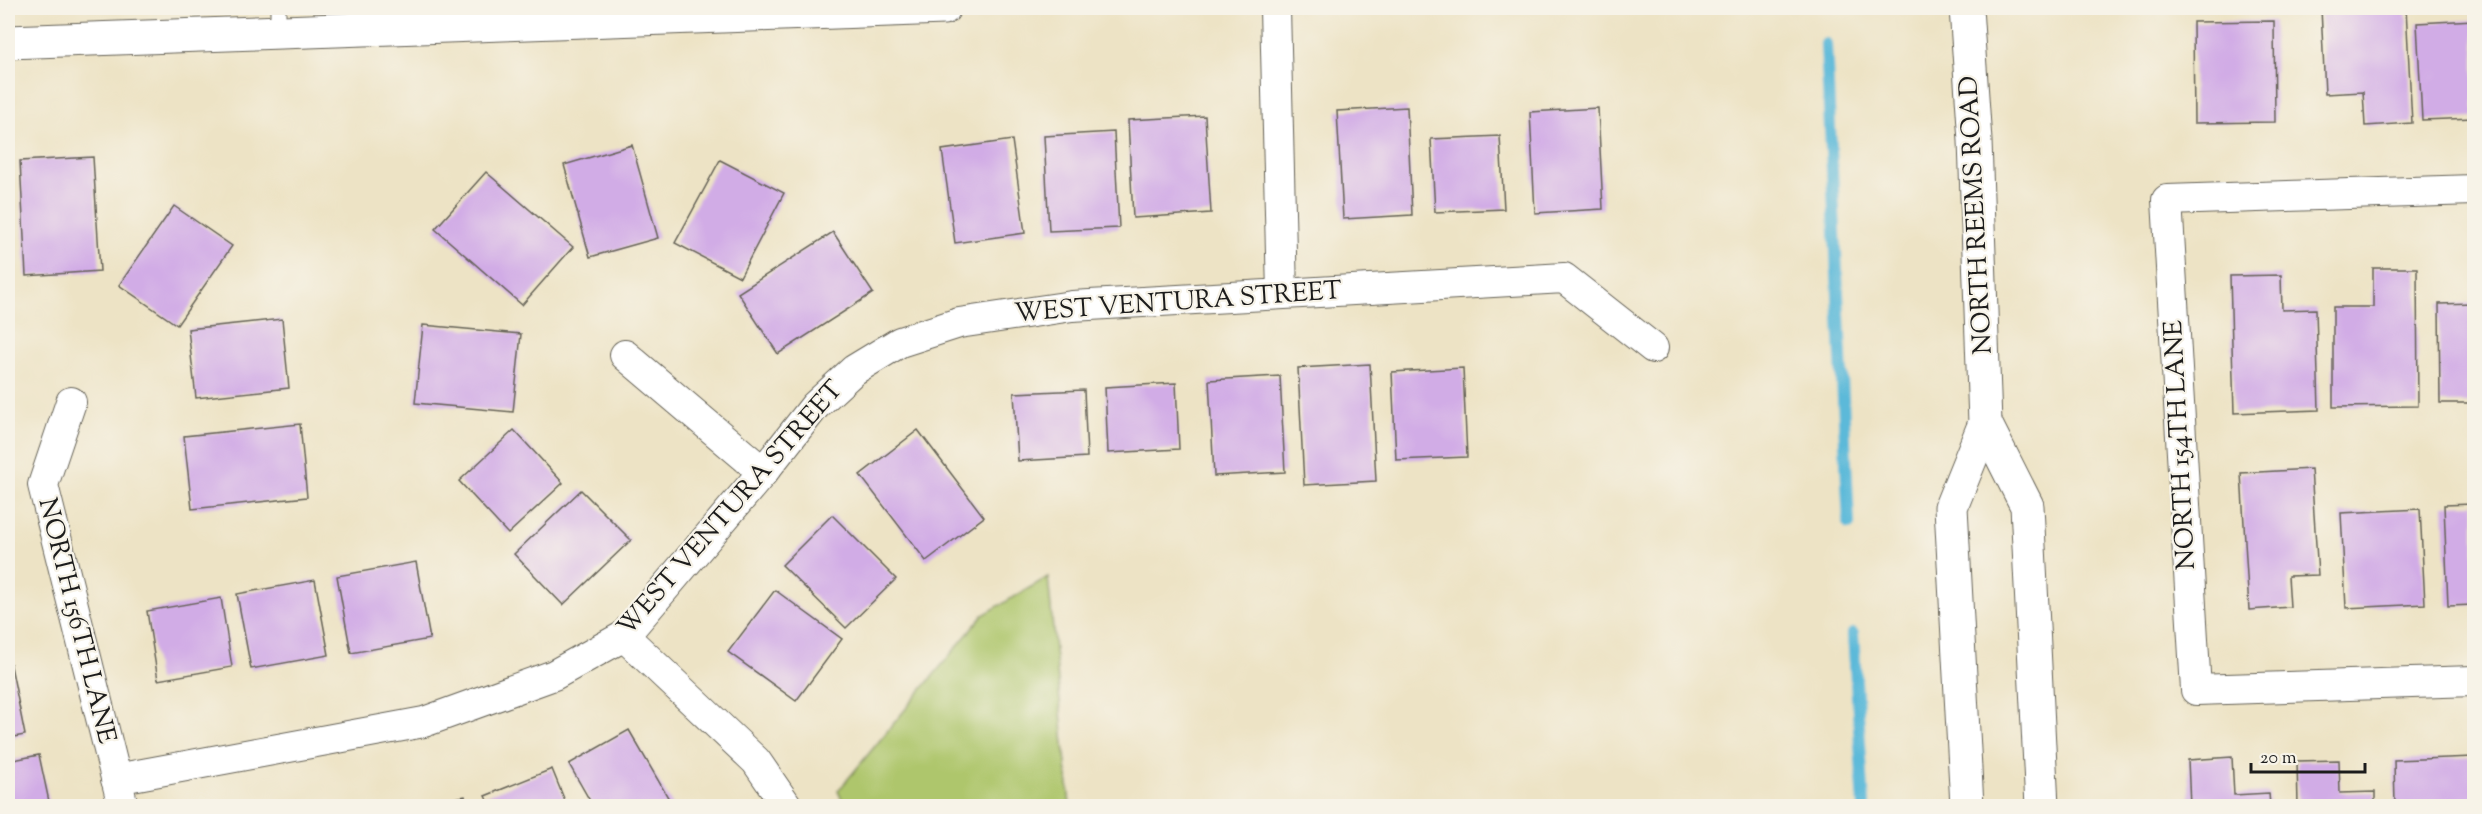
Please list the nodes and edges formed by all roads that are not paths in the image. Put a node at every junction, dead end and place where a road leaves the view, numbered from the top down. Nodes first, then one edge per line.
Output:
1 (944, 8) edge
2 (1275, 8) edge
3 (1966, 8) edge
4 (278, 19) edge
5 (8, 42) edge
6 (2475, 190) edge
7 (1282, 294) junction
8 (1653, 348) dead end
9 (625, 356) dead end
10 (71, 402) dead end
11 (1985, 423) junction
12 (763, 472) junction
13 (624, 636) junction
14 (2475, 681) edge
15 (119, 793) edge
16 (787, 807) edge
17 (1967, 807) edge
18 (2042, 807) edge

1 - 4 main road
2 - 7 street
3 - 11 main road, NORTH REEMS ROAD
4 - 5 main road
6 - 14 street, NORTH 154TH LANE
7 - 8 street, WEST VENTURA STREET
7 - 12 street, WEST VENTURA STREET
9 - 12 street
10 - 15 street, NORTH 156TH LANE
11 - 17 main road, NORTH REEMS ROAD
11 - 18 main road, NORTH REEMS ROAD
12 - 13 street, WEST VENTURA STREET
13 - 15 street, WEST VENTURA STREET
13 - 16 street

